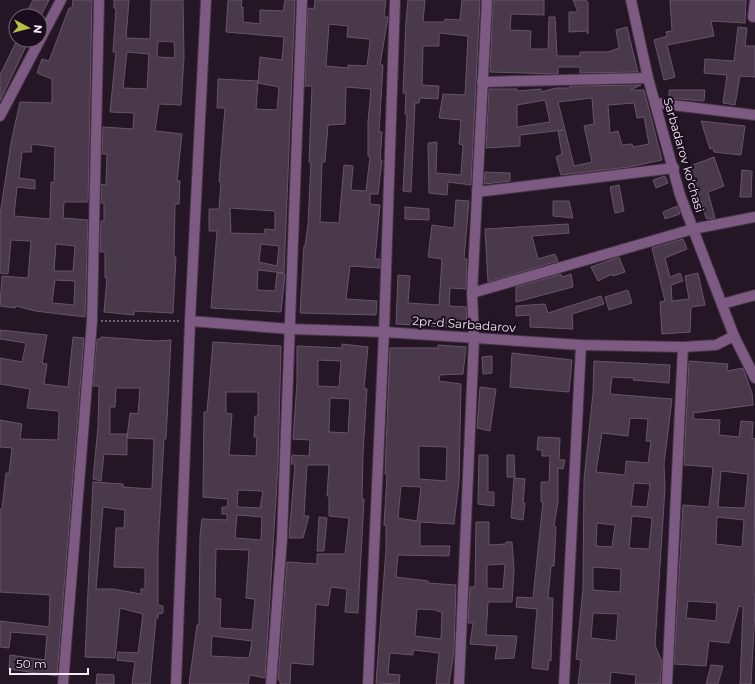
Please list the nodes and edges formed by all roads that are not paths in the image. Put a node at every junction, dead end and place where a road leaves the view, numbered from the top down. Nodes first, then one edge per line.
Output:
1 (62, 0) edge
2 (99, 0) edge
3 (206, 0) edge
4 (302, 0) edge
5 (395, 0) edge
6 (487, 0) edge
7 (631, 0) edge
8 (755, 0) edge
9 (753, 17) dead end
10 (648, 78) junction
11 (482, 82) junction
12 (656, 103) junction
13 (755, 115) edge
14 (0, 116) edge
15 (674, 168) junction
16 (477, 192) junction
17 (755, 217) edge
18 (693, 229) junction
19 (472, 292) junction
20 (755, 295) edge
21 (722, 304) junction
22 (190, 321) junction
23 (290, 329) junction
24 (384, 332) junction
25 (734, 336) junction
26 (474, 338) junction
27 (581, 345) junction
28 (683, 347) junction
29 (755, 378) edge
30 (63, 684) edge
31 (176, 684) edge
32 (271, 684) edge
33 (368, 684) edge
34 (458, 684) edge
35 (564, 684) edge
36 (667, 684) edge

1 - 14 street
2 - 30 street
3 - 22 street
4 - 23 street
5 - 24 street
6 - 11 street
7 - 10 street, Sarbadarov ko'chasi
8 - 9 street
10 - 11 street
10 - 12 street, Sarbadarov ko'chasi
11 - 16 street
12 - 13 street
12 - 15 street, Sarbadarov ko'chasi
15 - 16 street
15 - 18 street, Sarbadarov ko'chasi
16 - 19 street
17 - 18 street
18 - 19 street
18 - 21 street, Sarbadarov ko'chasi
19 - 26 street
20 - 21 street
21 - 25 street, Sarbadarov ko'chasi
22 - 23 street, 2pr-d Sarbadarov
22 - 31 street
23 - 24 street, 2pr-d Sarbadarov
23 - 32 street
24 - 26 street, 2pr-d Sarbadarov
24 - 33 street
25 - 28 street, 2pr-d Sarbadarov
25 - 29 street, Sarbadarov ko'chasi
26 - 27 street, 2pr-d Sarbadarov
26 - 34 street
27 - 28 street, 2pr-d Sarbadarov
27 - 35 street
28 - 36 street

